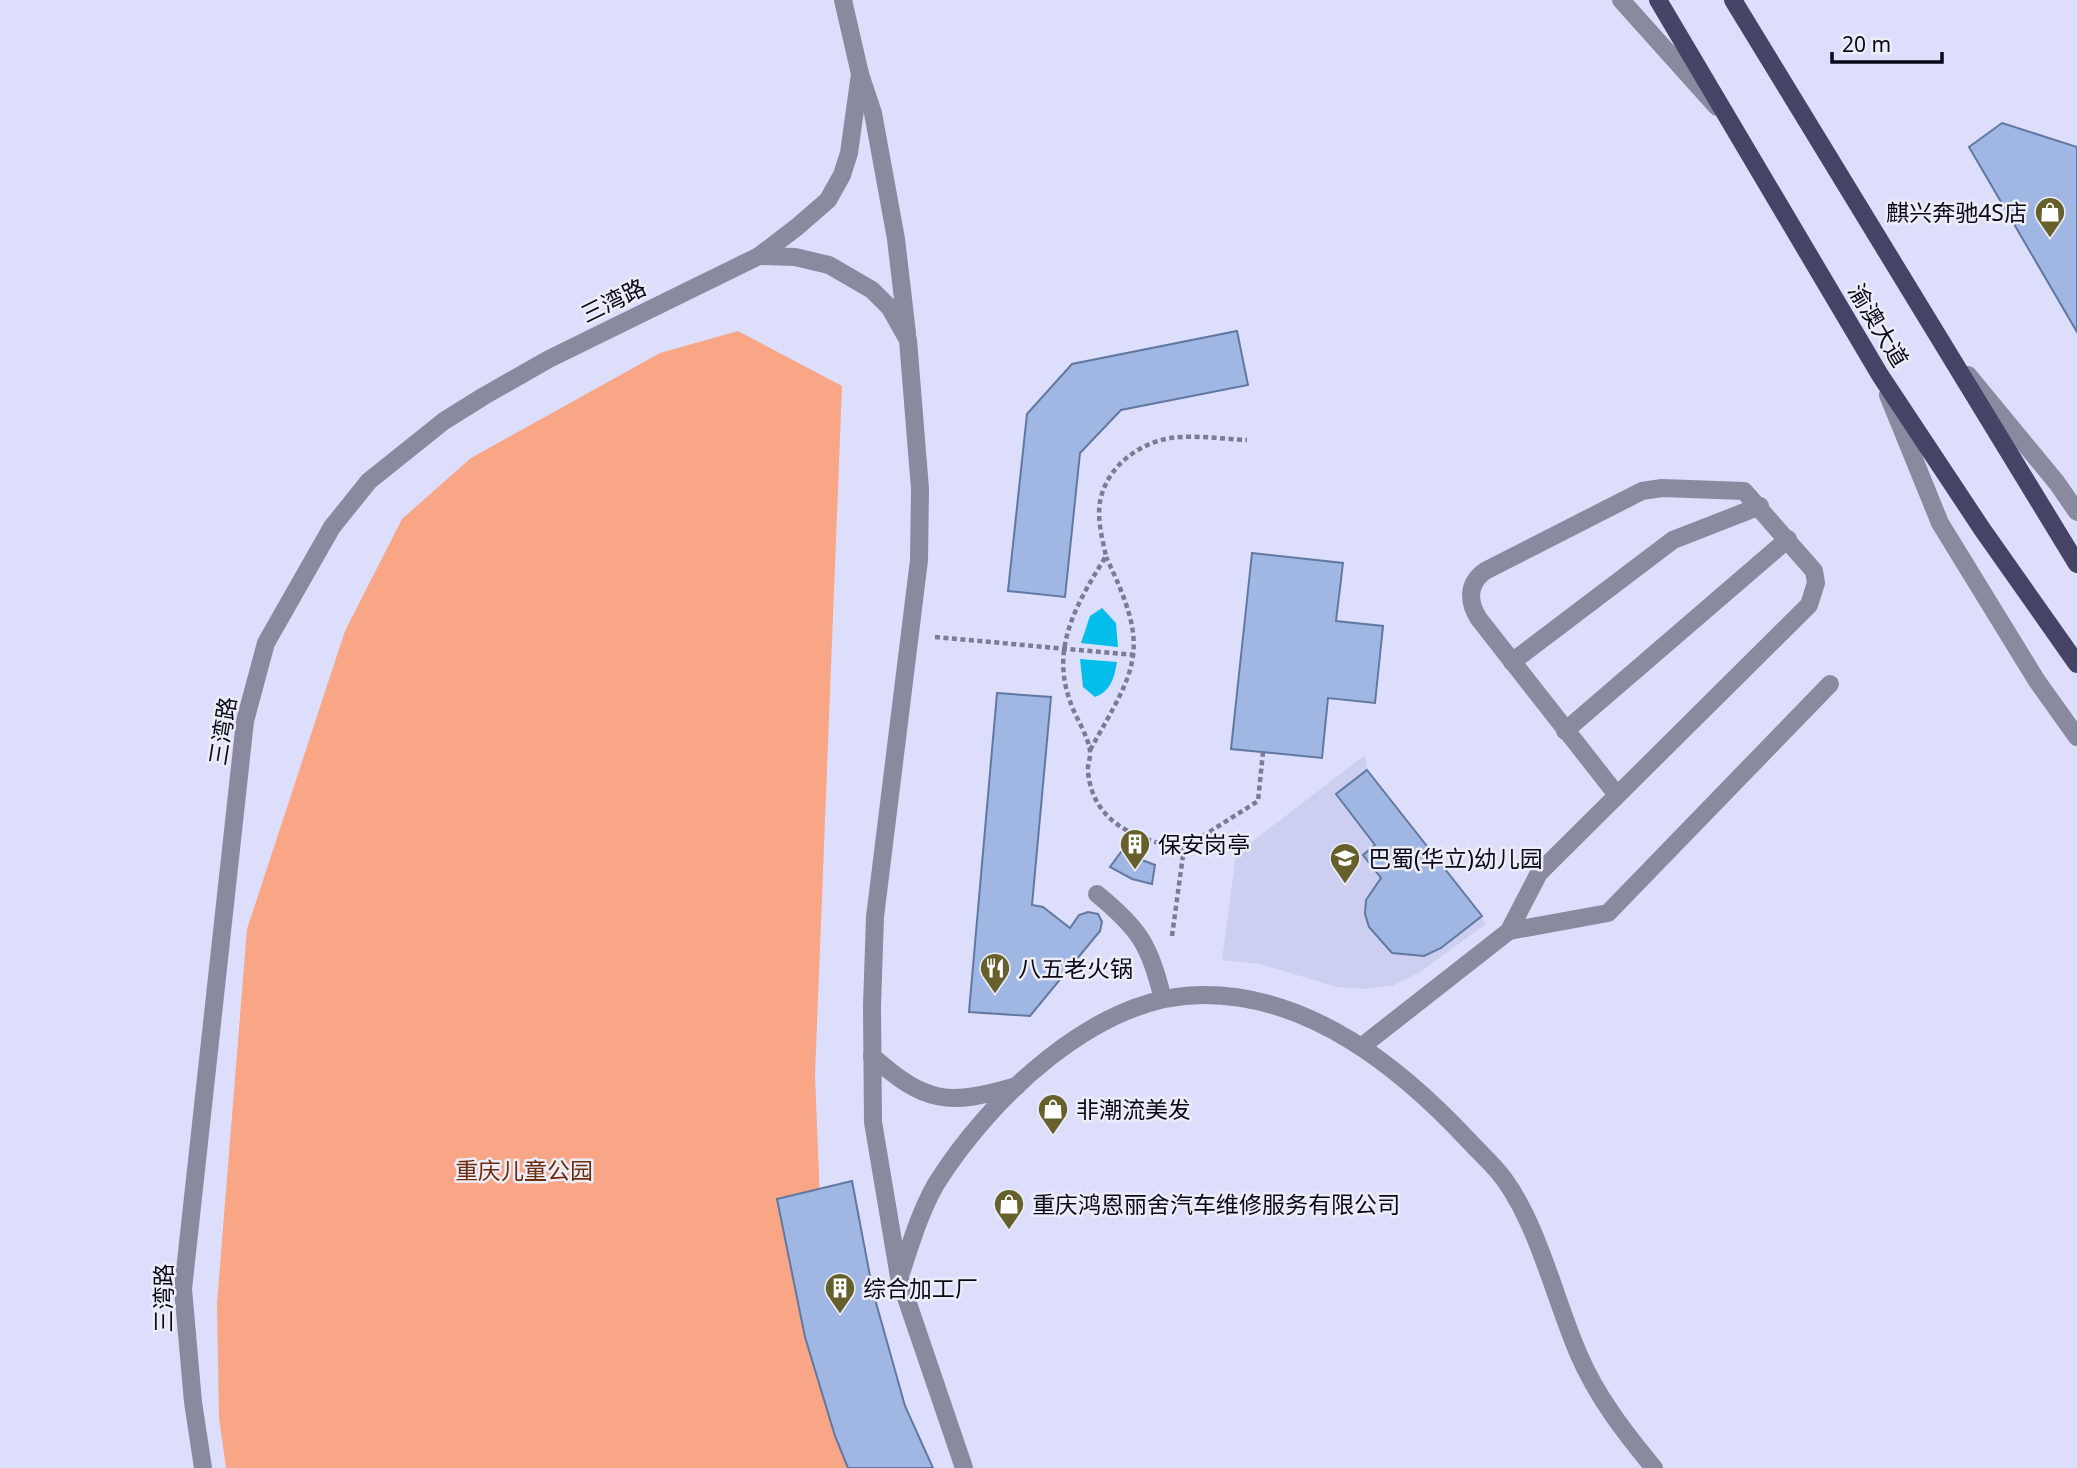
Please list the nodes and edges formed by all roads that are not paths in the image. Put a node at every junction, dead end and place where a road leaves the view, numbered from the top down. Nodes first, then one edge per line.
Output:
1 (843, 0) edge
2 (1621, 0) edge
3 (1658, 0) edge
4 (1733, 0) edge
5 (860, 74) junction
6 (1726, 117) junction
7 (759, 256) junction
8 (908, 340) junction
9 (1942, 344) junction
10 (1880, 375) junction
11 (1760, 506) junction
12 (2077, 512) edge
13 (1788, 539) junction
14 (2077, 564) edge
15 (1512, 662) junction
16 (2077, 664) edge
17 (1830, 684) dead end
18 (1566, 731) junction
19 (2077, 737) edge
20 (1617, 795) junction
21 (1097, 894) dead end
22 (1509, 931) junction
23 (1163, 999) junction
24 (1361, 1047) junction
25 (872, 1056) junction
26 (1017, 1086) junction
27 (900, 1277) junction
28 (203, 1468) edge
29 (964, 1468) edge
30 (1654, 1468) edge

1 - 5 street
2 - 6 street
3 - 6 main road, 渝澳大道
4 - 9 main road, 渝澳大道
5 - 7 street
5 - 8 street
6 - 10 main road, 渝澳大道
7 - 8 street
7 - 28 street, 三湾路
8 - 25 street
9 - 12 street
9 - 14 main road, 渝澳大道
10 - 16 main road, 渝澳大道
10 - 19 street
11 - 13 street
11 - 15 street
11 - 15 street
13 - 18 street
13 - 20 street
15 - 18 street
17 - 22 street
18 - 20 street
20 - 22 street
21 - 23 street
22 - 24 street
23 - 24 street
23 - 26 street
24 - 30 street
25 - 26 street
25 - 27 street
26 - 27 street
27 - 29 street

